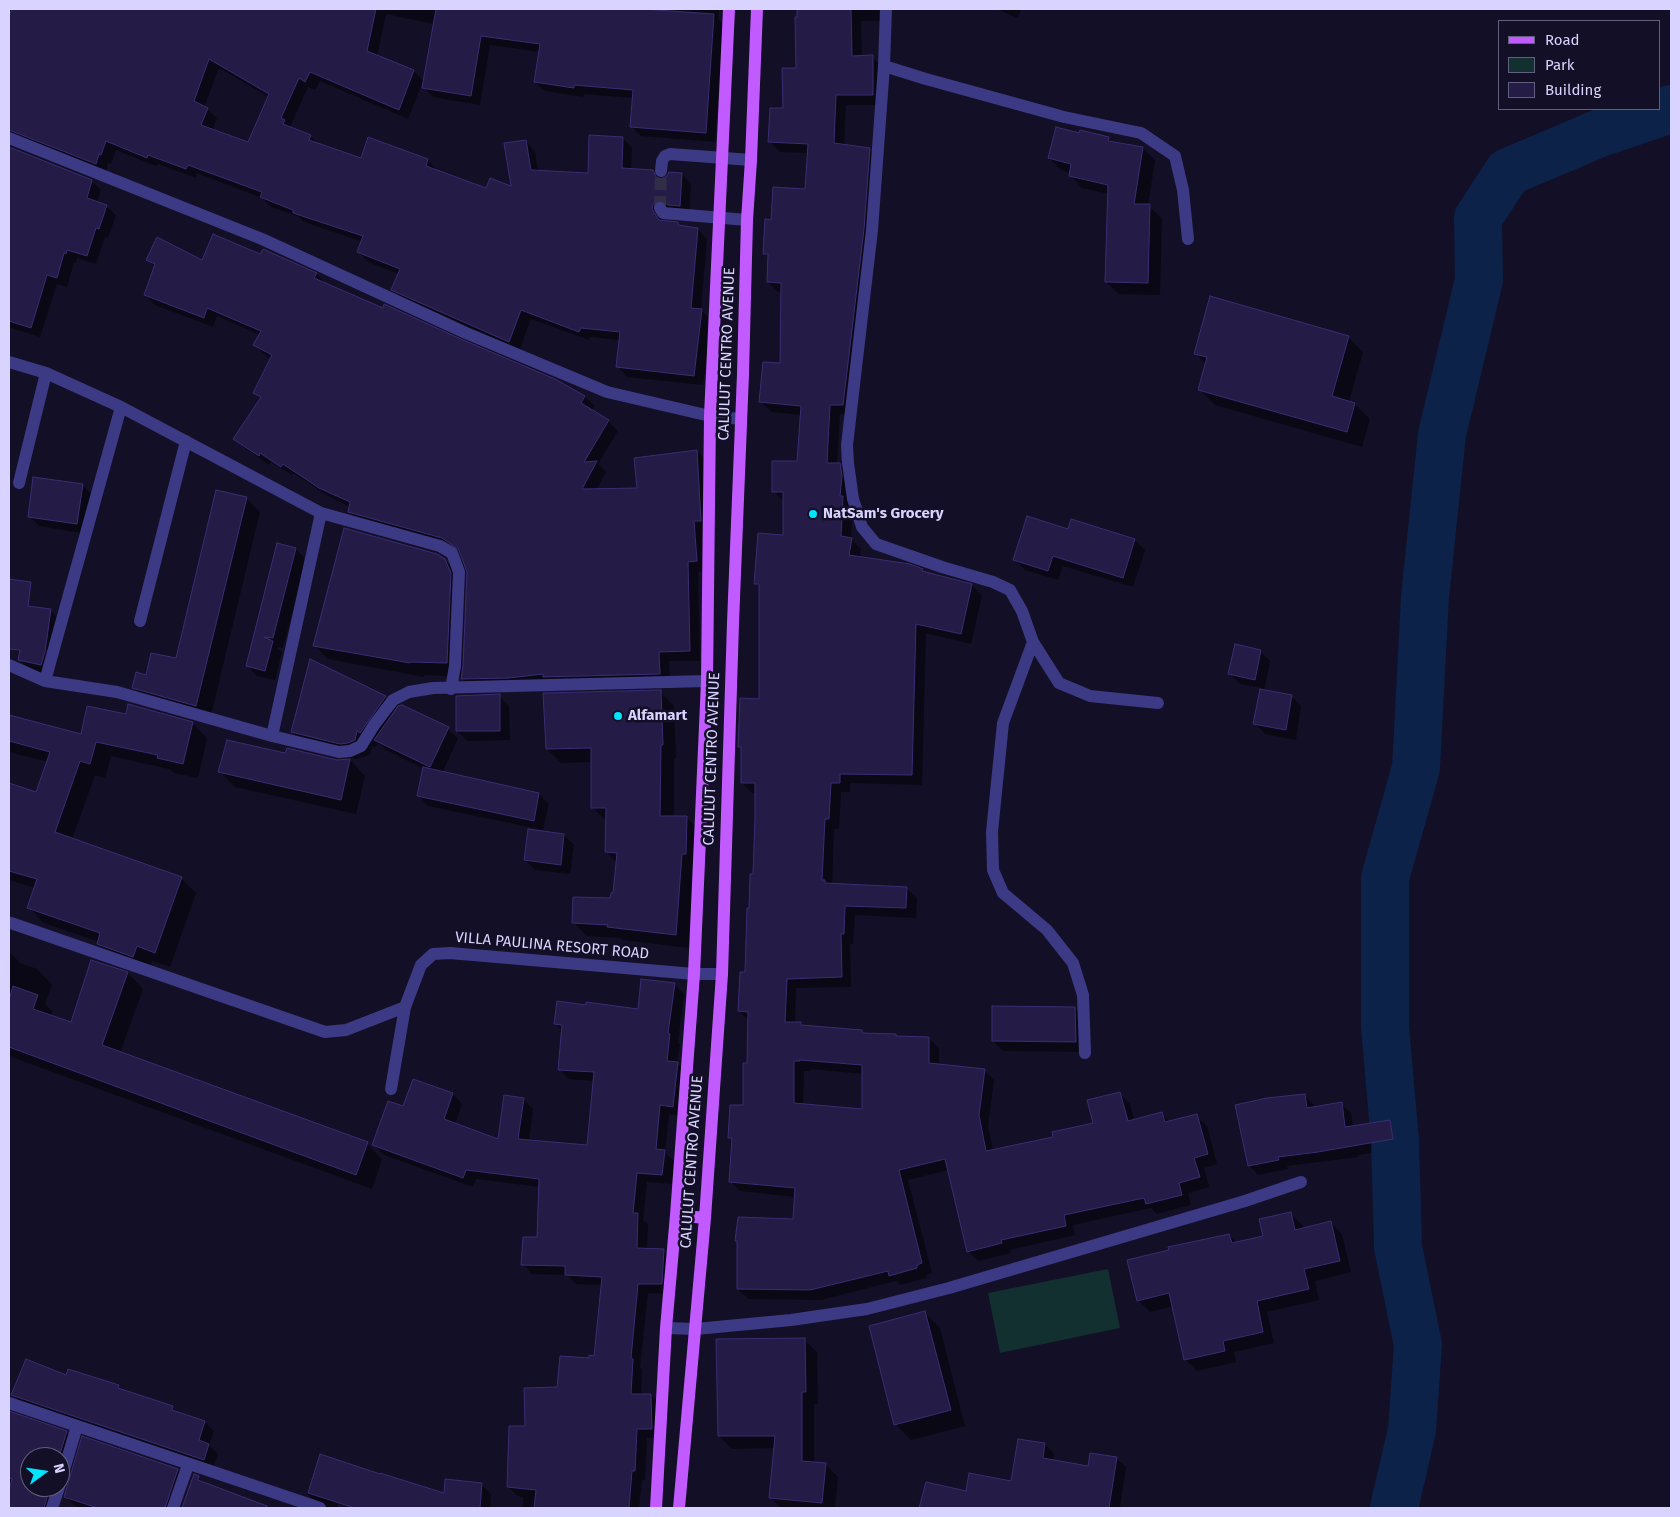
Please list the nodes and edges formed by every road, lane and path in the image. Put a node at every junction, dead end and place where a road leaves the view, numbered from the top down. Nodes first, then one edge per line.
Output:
1 (729, 9) edge
2 (757, 9) edge
3 (886, 9) edge
4 (884, 66) junction
5 (9, 138) edge
6 (722, 158) junction
7 (751, 160) junction
8 (661, 171) tunnel mouth
9 (660, 208) dead end
10 (719, 219) junction
11 (747, 220) junction
12 (1188, 239) dead end
13 (9, 362) edge
14 (46, 372) junction
15 (121, 407) junction
16 (710, 416) junction
17 (741, 419) junction
18 (186, 441) junction
19 (19, 483) dead end
20 (321, 514) junction
21 (140, 621) dead end
22 (1033, 642) junction
23 (9, 665) edge
24 (707, 680) junction
25 (45, 681) junction
26 (451, 689) junction
27 (1158, 704) dead end
28 (272, 736) junction
29 (11, 923) dead end
30 (694, 974) junction
31 (722, 974) junction
32 (405, 1007) junction
33 (1085, 1053) dead end
34 (390, 1089) dead end
35 (1301, 1182) dead end
36 (676, 1215) junction
37 (705, 1218) junction
38 (666, 1328) junction
39 (696, 1329) junction
40 (9, 1404) edge
41 (77, 1426) junction
42 (70, 1449) edge
43 (188, 1465) junction
44 (282, 1502) edge
45 (172, 1508) edge
46 (320, 1508) edge
47 (656, 1508) edge
48 (679, 1508) edge

1 - 6 main road, CALULUT CENTRO AVENUE
2 - 7 main road, CALULUT CENTRO AVENUE
3 - 4 street
4 - 12 street
4 - 22 street
5 - 16 street
6 - 7 street
6 - 8 street
6 - 10 main road, CALULUT CENTRO AVENUE
7 - 11 main road, CALULUT CENTRO AVENUE
9 - 10 street
10 - 11 street
10 - 16 main road, CALULUT CENTRO AVENUE
11 - 17 main road, CALULUT CENTRO AVENUE
13 - 14 street
14 - 15 street
14 - 19 street
15 - 18 street
15 - 25 street
16 - 17 street
16 - 24 main road, CALULUT CENTRO AVENUE
17 - 31 main road, CALULUT CENTRO AVENUE
18 - 20 street
18 - 21 street
20 - 26 street
20 - 28 street
22 - 27 street
22 - 33 street
23 - 25 street
24 - 26 street
24 - 30 main road, CALULUT CENTRO AVENUE
25 - 28 street
26 - 28 street
29 - 32 street
30 - 31 street, VILLA PAULINA RESORT ROAD
30 - 32 street, VILLA PAULINA RESORT ROAD
30 - 36 main road, CALULUT CENTRO AVENUE
31 - 37 main road, CALULUT CENTRO AVENUE
32 - 34 street, VILLA PAULINA RESORT ROAD
35 - 39 street
36 - 37 main road
36 - 38 main road, CALULUT CENTRO AVENUE
37 - 39 main road, CALULUT CENTRO AVENUE
38 - 39 street
38 - 47 main road, CALULUT CENTRO AVENUE
39 - 48 main road, CALULUT CENTRO AVENUE
40 - 41 street
41 - 42 street
41 - 43 street
43 - 44 street
43 - 45 street
44 - 46 street

